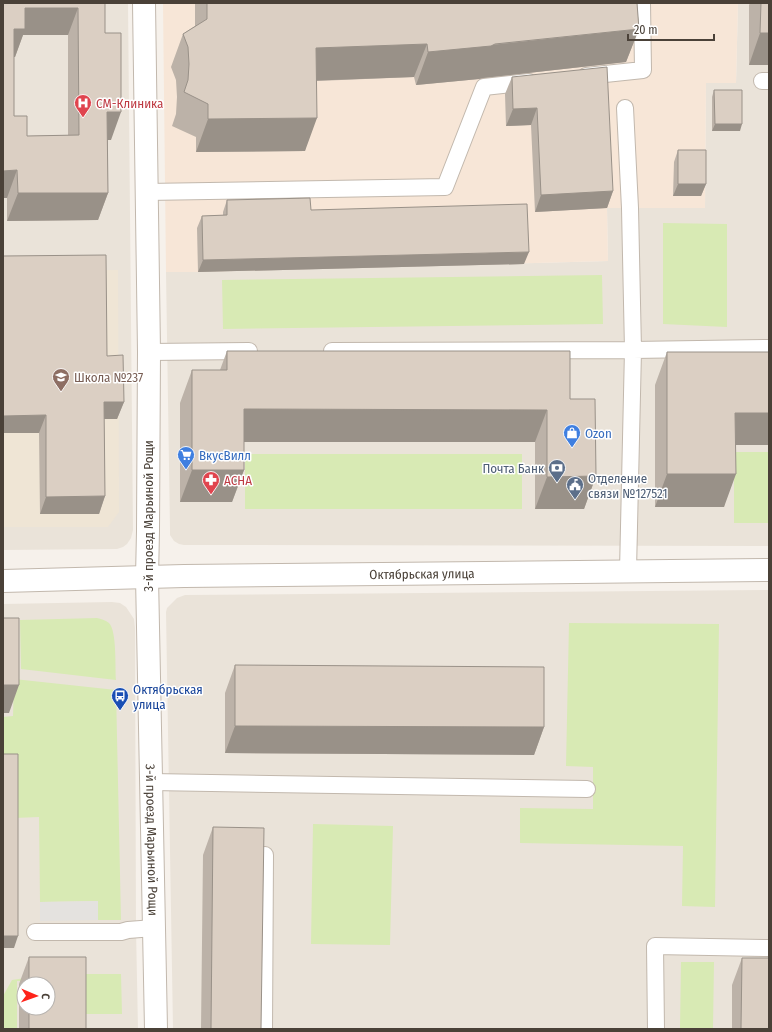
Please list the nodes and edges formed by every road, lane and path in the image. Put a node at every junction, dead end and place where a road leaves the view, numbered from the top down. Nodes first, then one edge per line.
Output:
1 (144, 3) edge
2 (642, 3) edge
3 (571, 78) edge
4 (547, 80) edge
5 (625, 108) dead end
6 (146, 192) junction
7 (769, 348) edge
8 (633, 350) junction
9 (267, 351) edge
10 (315, 351) edge
11 (149, 352) junction
12 (769, 570) edge
13 (628, 571) junction
14 (147, 576) junction
15 (3, 581) edge
16 (151, 782) junction
17 (587, 789) dead end
18 (265, 855) edge
19 (154, 928) junction
20 (35, 932) dead end
21 (769, 948) edge
22 (156, 1029) edge
23 (264, 1029) edge
24 (656, 1029) edge

1 - 6 street, 3-й проезд Марьиной Рощи
2 - 3 lane
4 - 6 lane
5 - 8 lane
6 - 11 street, 3-й проезд Марьиной Рощи
7 - 8 lane
8 - 10 lane
8 - 13 lane
9 - 11 lane
11 - 14 street, 3-й проезд Марьиной Рощи
12 - 13 street, Октябрьская улица
13 - 14 street, Октябрьская улица
14 - 15 street, Октябрьская улица
14 - 16 street, 3-й проезд Марьиной Рощи
16 - 17 lane
16 - 19 street, 3-й проезд Марьиной Рощи
18 - 23 lane
19 - 20 lane
19 - 22 street, 3-й проезд Марьиной Рощи
21 - 24 lane

